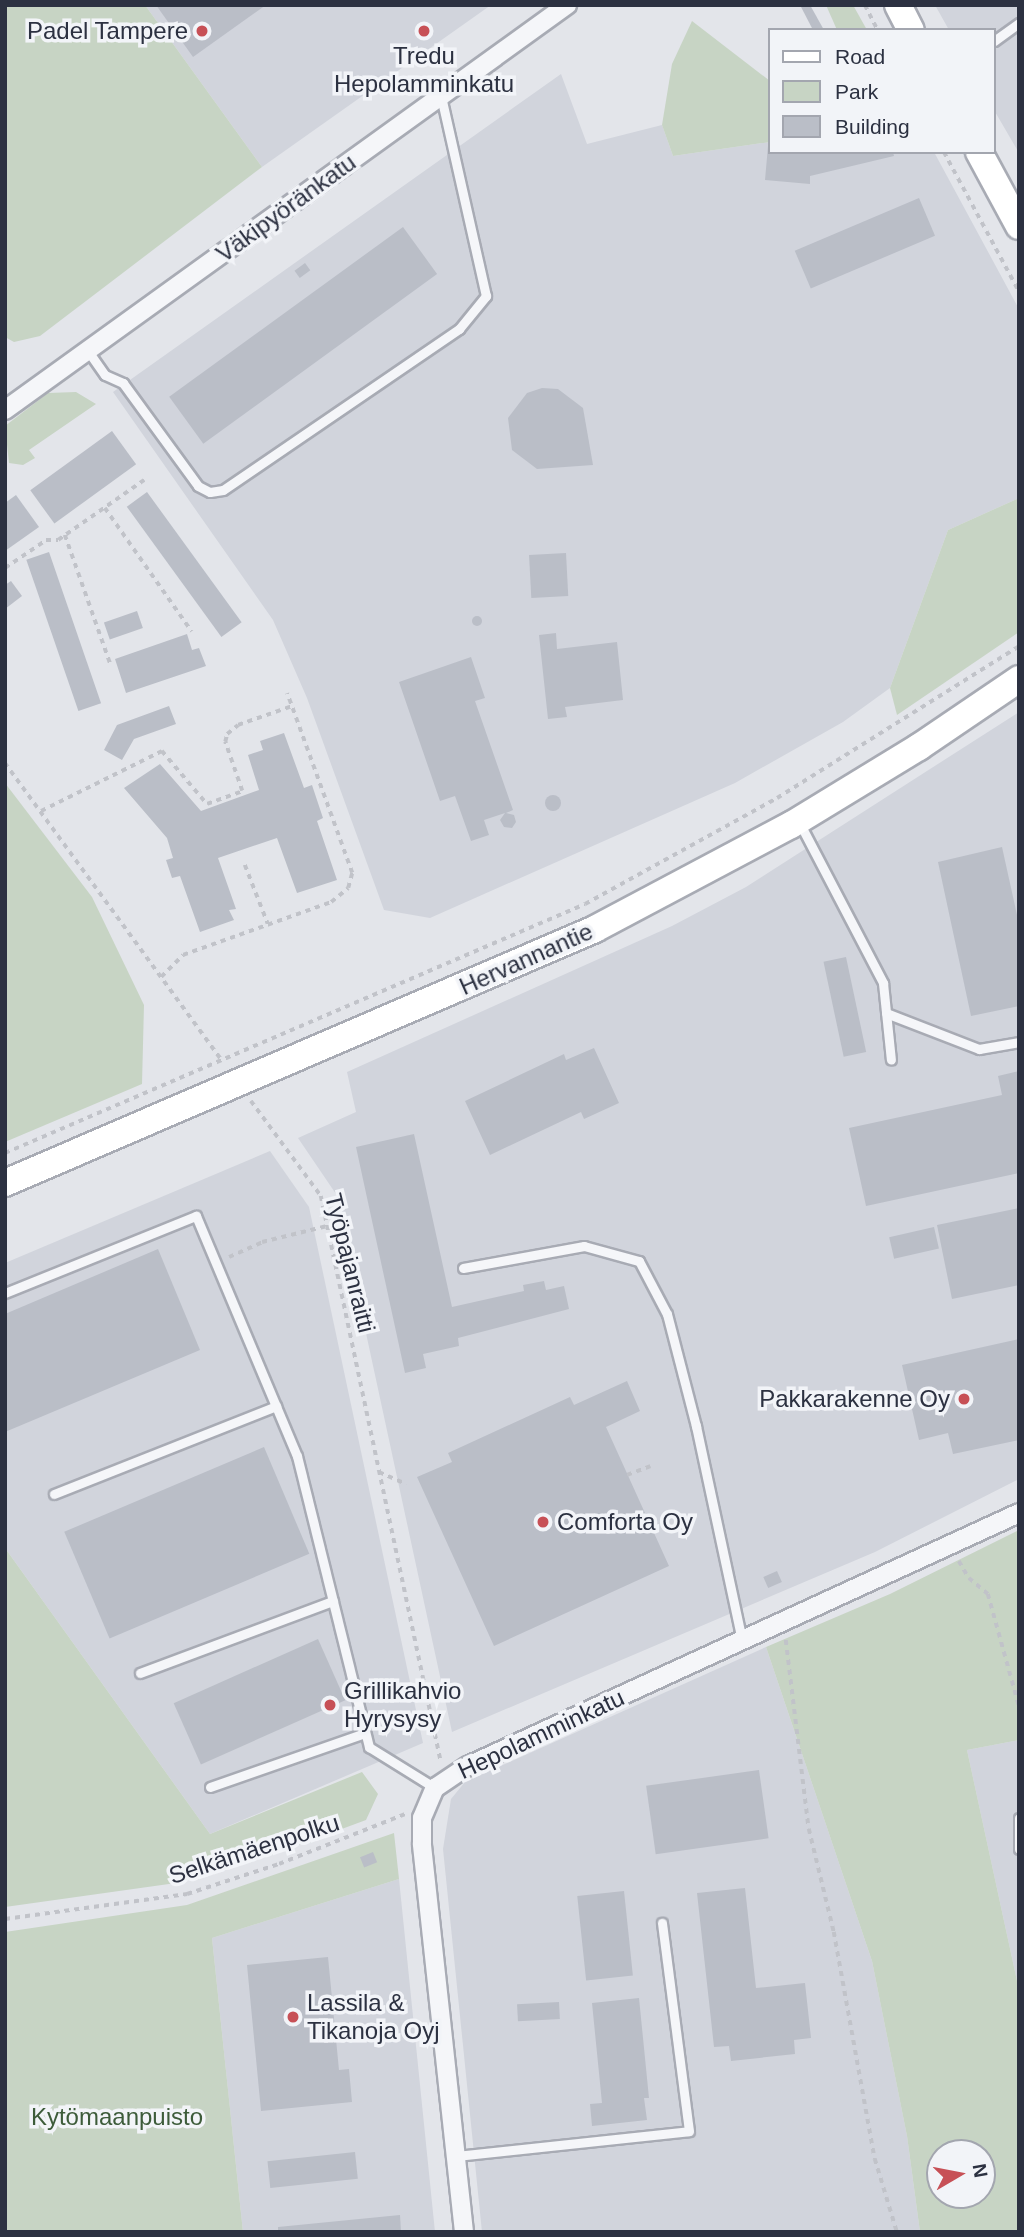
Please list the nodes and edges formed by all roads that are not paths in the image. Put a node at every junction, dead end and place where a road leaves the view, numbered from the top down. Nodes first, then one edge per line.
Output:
1 (567, 5) edge
2 (898, 5) edge
3 (1019, 23) edge
4 (910, 28) edge
5 (996, 40) edge
6 (441, 96) junction
7 (980, 154) edge
8 (1019, 226) edge
9 (88, 351) junction
10 (5, 410) edge
11 (1019, 679) edge
12 (799, 821) junction
13 (886, 1013) junction
14 (1019, 1042) edge
15 (891, 1060) dead end
16 (5, 1183) edge
17 (463, 1268) dead end
18 (5, 1293) edge
19 (276, 1406) junction
20 (54, 1494) dead end
21 (1019, 1513) edge
22 (333, 1601) junction
23 (742, 1642) junction
24 (140, 1673) dead end
25 (365, 1733) junction
26 (440, 1783) junction
27 (210, 1787) dead end
28 (1019, 1818) edge
29 (1019, 1849) edge
30 (662, 1923) dead end
31 (456, 2156) junction
32 (464, 2232) edge

1 - 6 street, Väkipyöränkatu
2 - 4 main road
3 - 5 lane
6 - 9 street, Väkipyöränkatu
6 - 9 lane
7 - 8 main road
9 - 10 street, Väkipyöränkatu
11 - 12 main road, Hervannantie
12 - 13 lane
12 - 16 main road, Hervannantie
13 - 14 lane
13 - 15 lane
17 - 23 lane
18 - 19 lane
19 - 20 lane
19 - 22 lane
21 - 23 street, Hepolamminkatu
22 - 24 lane
22 - 25 lane
23 - 26 street, Hepolamminkatu
25 - 26 lane
25 - 27 lane
26 - 31 street, Hepolamminkatu
28 - 29 lane
30 - 31 lane
31 - 32 street, Hepolamminkatu

